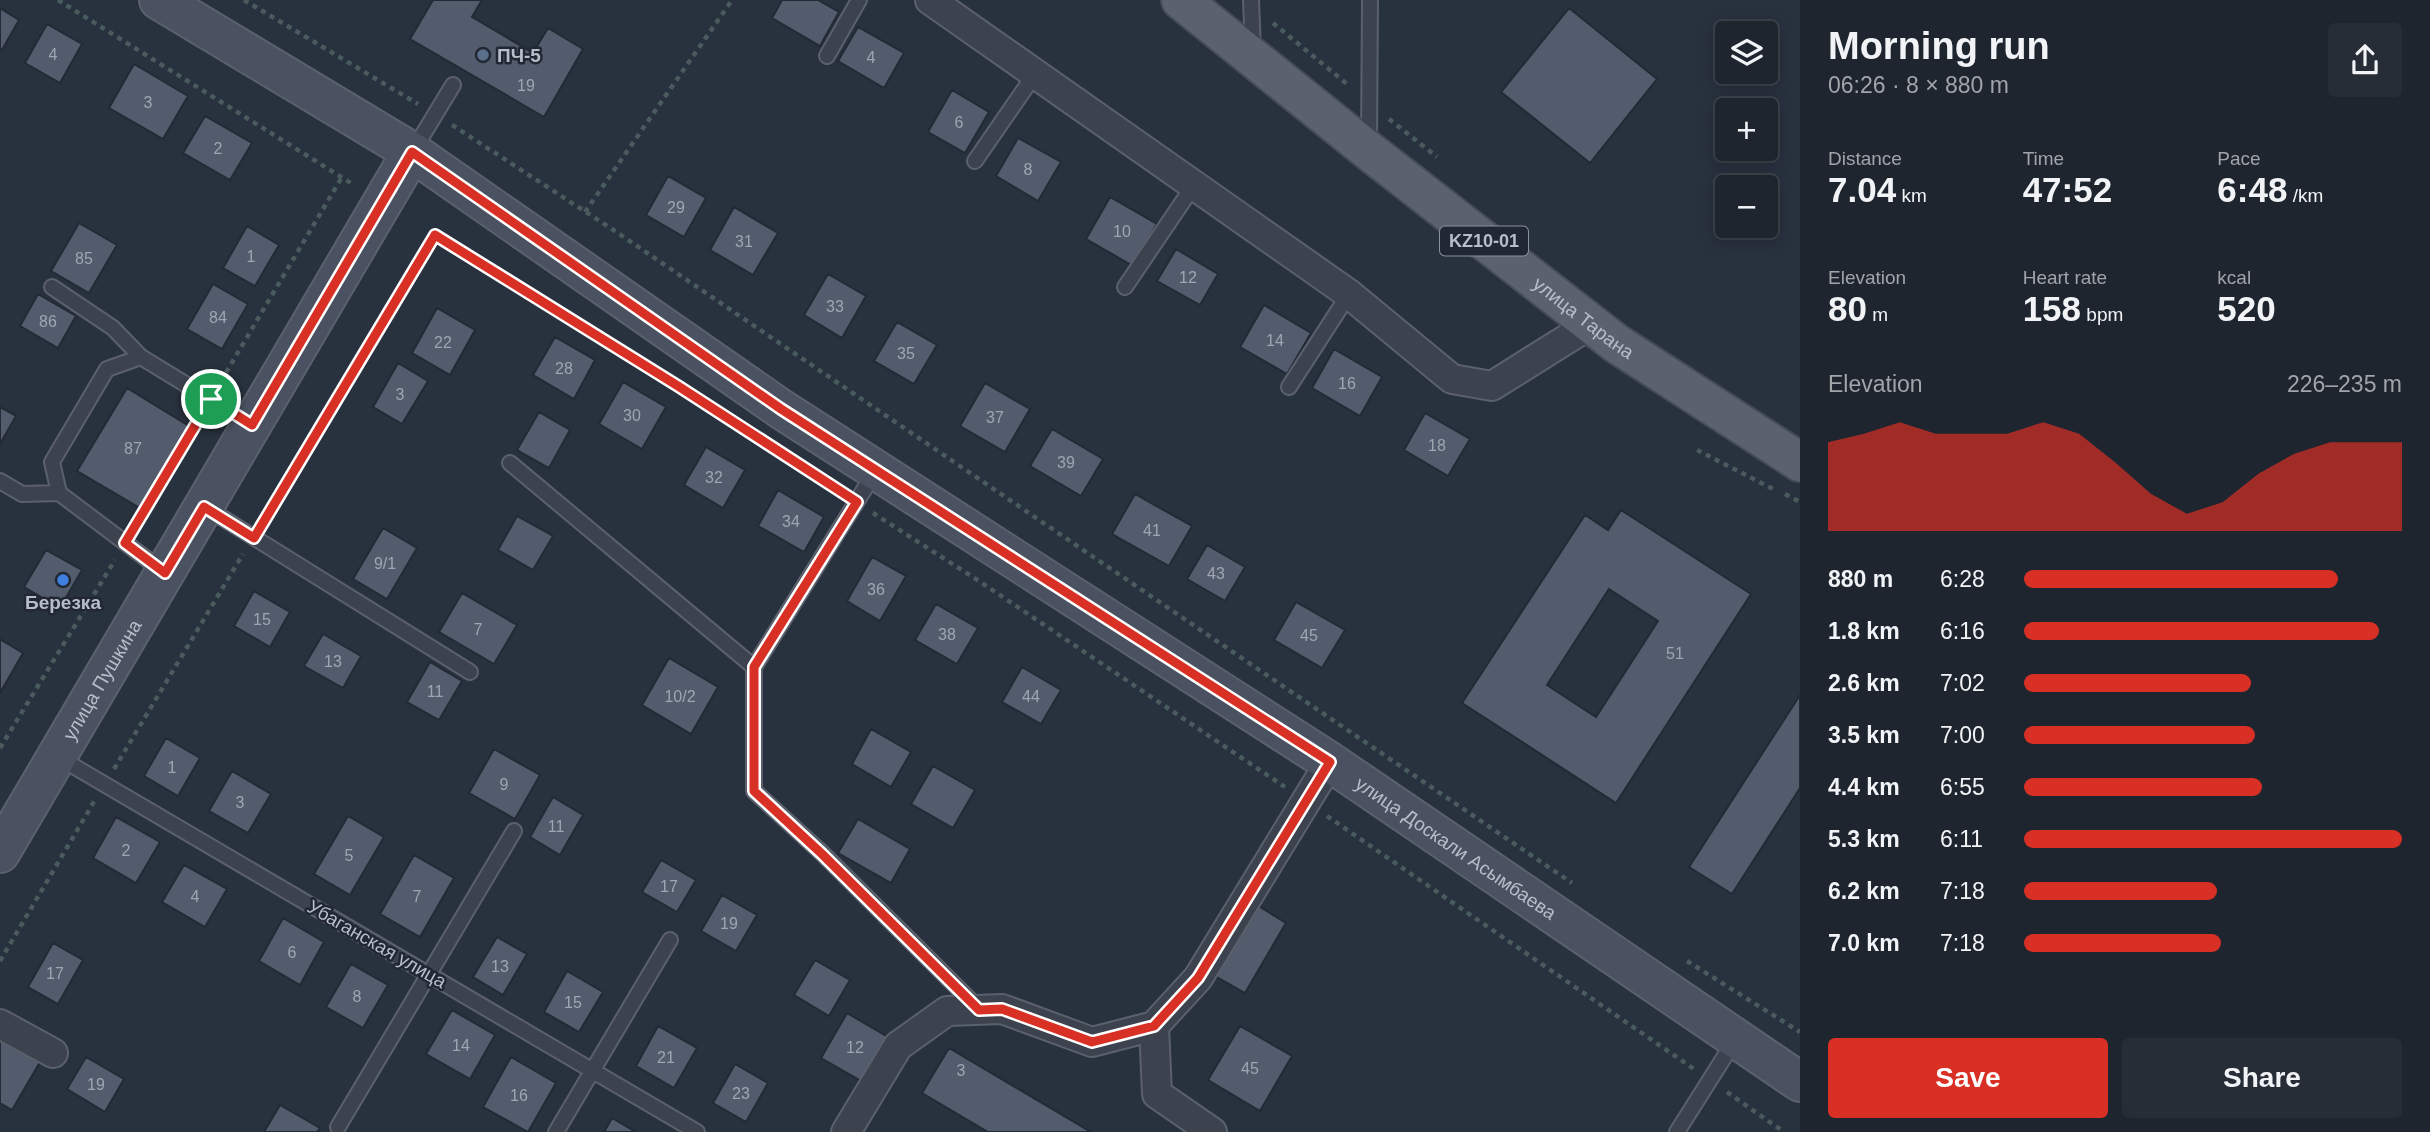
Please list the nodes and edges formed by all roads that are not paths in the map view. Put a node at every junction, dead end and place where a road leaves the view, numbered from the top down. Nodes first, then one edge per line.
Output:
1 (159, 0) edge
2 (859, 0) edge
3 (930, 0) edge
4 (1181, 0) edge
5 (1251, 0) edge
6 (1370, 0) edge
7 (827, 56) dead end
8 (1254, 58) junction
9 (1035, 74) junction
10 (453, 85) dead end
11 (1368, 151) junction
12 (412, 152) junction
13 (975, 161) dead end
14 (1194, 185) junction
15 (1125, 286) dead end
16 (52, 287) dead end
17 (1349, 294) junction
18 (1591, 324) junction
19 (141, 357) junction
20 (1289, 387) dead end
21 (252, 425) junction
22 (1797, 458) edge
23 (510, 463) dead end
24 (0, 481) edge
25 (866, 486) junction
26 (59, 493) junction
27 (204, 507) junction
28 (165, 573) junction
29 (754, 667) junction
30 (470, 672) dead end
31 (57, 756) junction
32 (1330, 762) junction
33 (514, 831) dead end
34 (0, 853) edge
35 (670, 940) dead end
36 (429, 974) junction
37 (979, 1010) junction
38 (0, 1024) edge
39 (1154, 1026) junction
40 (1736, 1039) junction
41 (53, 1053) dead end
42 (592, 1071) junction
43 (1800, 1082) edge
44 (338, 1127) dead end
45 (556, 1132) edge
46 (697, 1132) edge
47 (846, 1132) edge
48 (1212, 1132) edge
49 (1677, 1132) edge

1 - 12 street, улица Доскали Асымбаева
2 - 7 lane
3 - 9 street
4 - 8 main road, улица Тарана / KZ10-01
5 - 8 lane
6 - 11 lane
8 - 11 main road, улица Тарана / KZ10-01
9 - 13 lane
9 - 14 street
10 - 12 lane
11 - 18 main road, улица Тарана / KZ10-01
12 - 21 street, улица Пушкина
12 - 25 street, улица Доскали Асымбаева
14 - 15 lane
14 - 17 street
16 - 19 lane
17 - 18 street
17 - 20 lane
18 - 22 main road, улица Тарана / KZ10-01
19 - 21 lane
19 - 26 lane
21 - 27 street, улица Пушкина
23 - 29 lane
24 - 26 lane
25 - 29 lane
25 - 32 street, улица Доскали Асымбаева
26 - 28 lane
27 - 28 street, улица Пушкина
27 - 30 lane
28 - 31 street, улица Пушкина
29 - 37 lane
31 - 34 street, улица Пушкина
31 - 36 lane, Убаганская улица
32 - 39 street
32 - 40 street, улица Доскали Асымбаева
33 - 36 lane
35 - 42 lane
36 - 42 lane, Убаганская улица
36 - 44 lane
37 - 39 street
37 - 47 street
38 - 41 street
39 - 48 street
40 - 43 street, улица Доскали Асымбаева
40 - 49 lane
42 - 45 lane
42 - 46 lane, Убаганская улица

